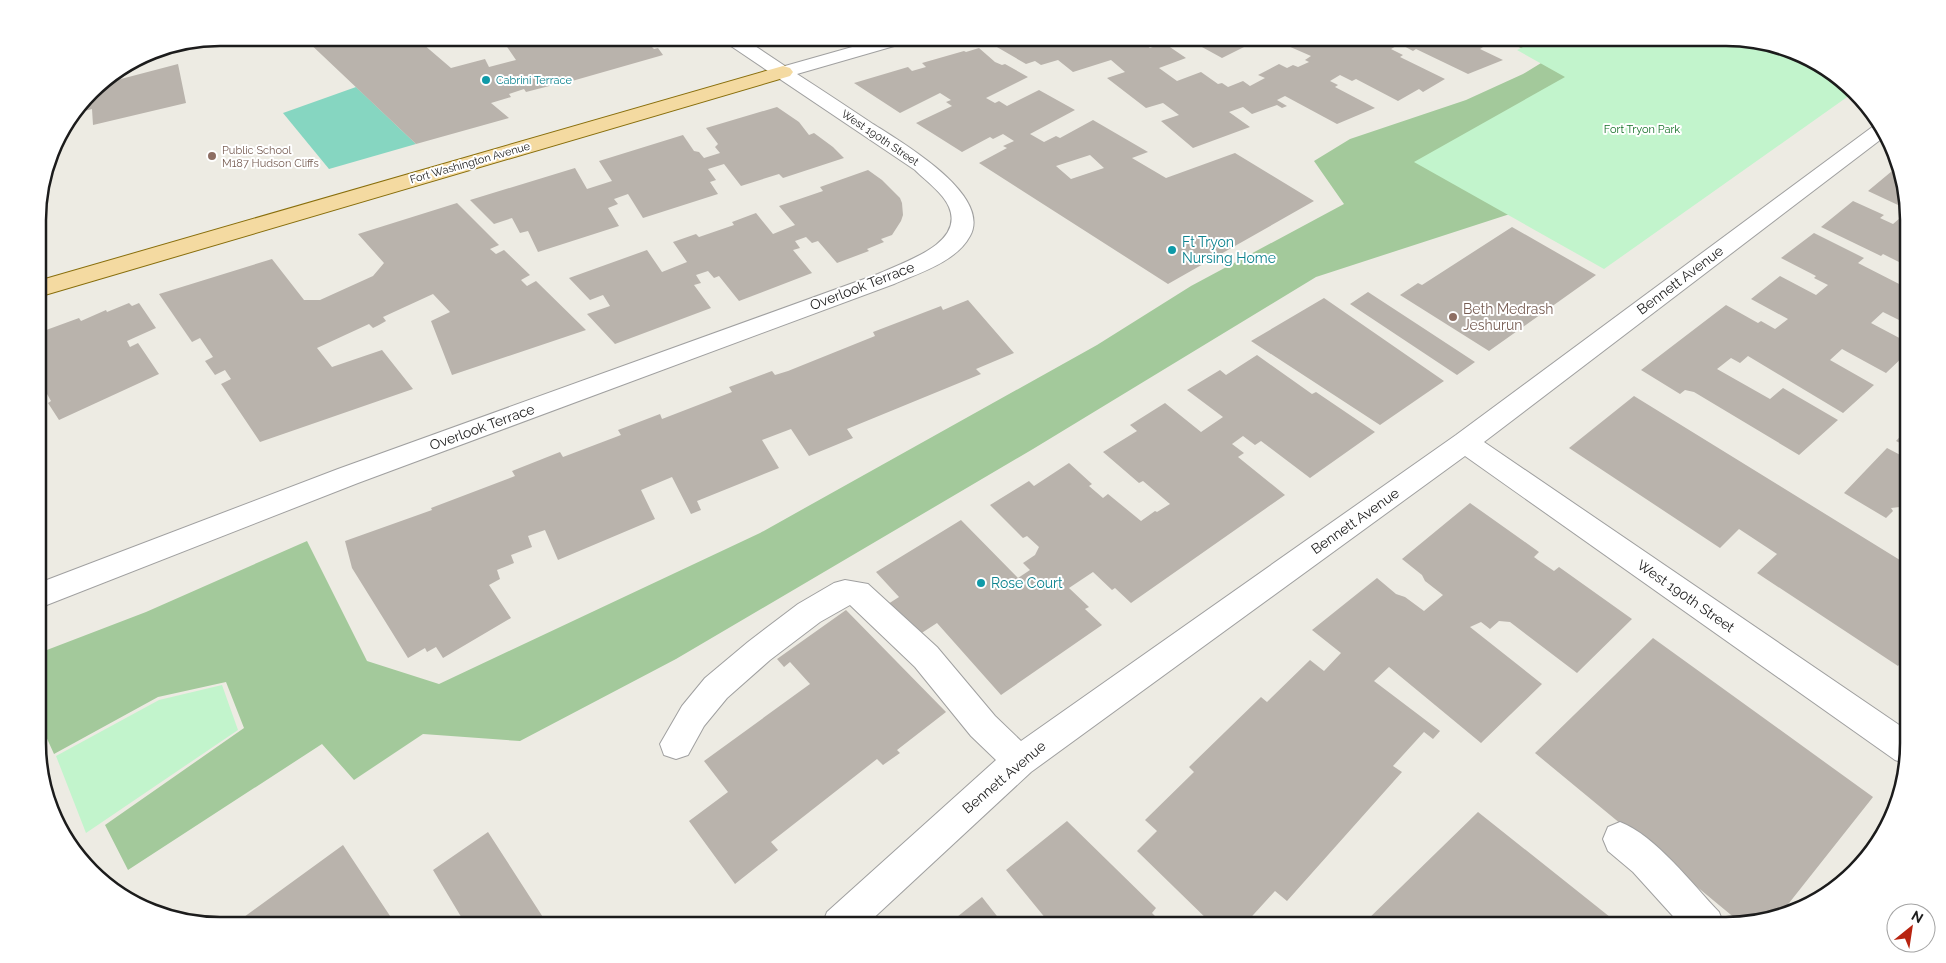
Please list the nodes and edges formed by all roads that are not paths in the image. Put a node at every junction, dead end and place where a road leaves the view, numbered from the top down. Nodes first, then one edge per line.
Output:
1 (744, 47) edge
2 (872, 47) edge
3 (783, 72) junction
4 (1876, 134) edge
5 (927, 260) joint
6 (47, 286) edge
7 (1465, 442) junction
8 (46, 593) edge
9 (676, 744) dead end
10 (1900, 744) edge
11 (1019, 761) junction
12 (1620, 839) dead end
13 (1698, 916) edge
14 (849, 917) edge

1 - 3 street, West 190th Street
2 - 3 street, Fort Washington Avenue
3 - 5 street, West 190th Street
3 - 6 main road, Fort Washington Avenue
4 - 7 street, Bennett Avenue
5 - 8 street, Overlook Terrace
7 - 10 street, West 190th Street
7 - 11 street, Bennett Avenue
9 - 11 street
11 - 14 street, Bennett Avenue
12 - 13 street

